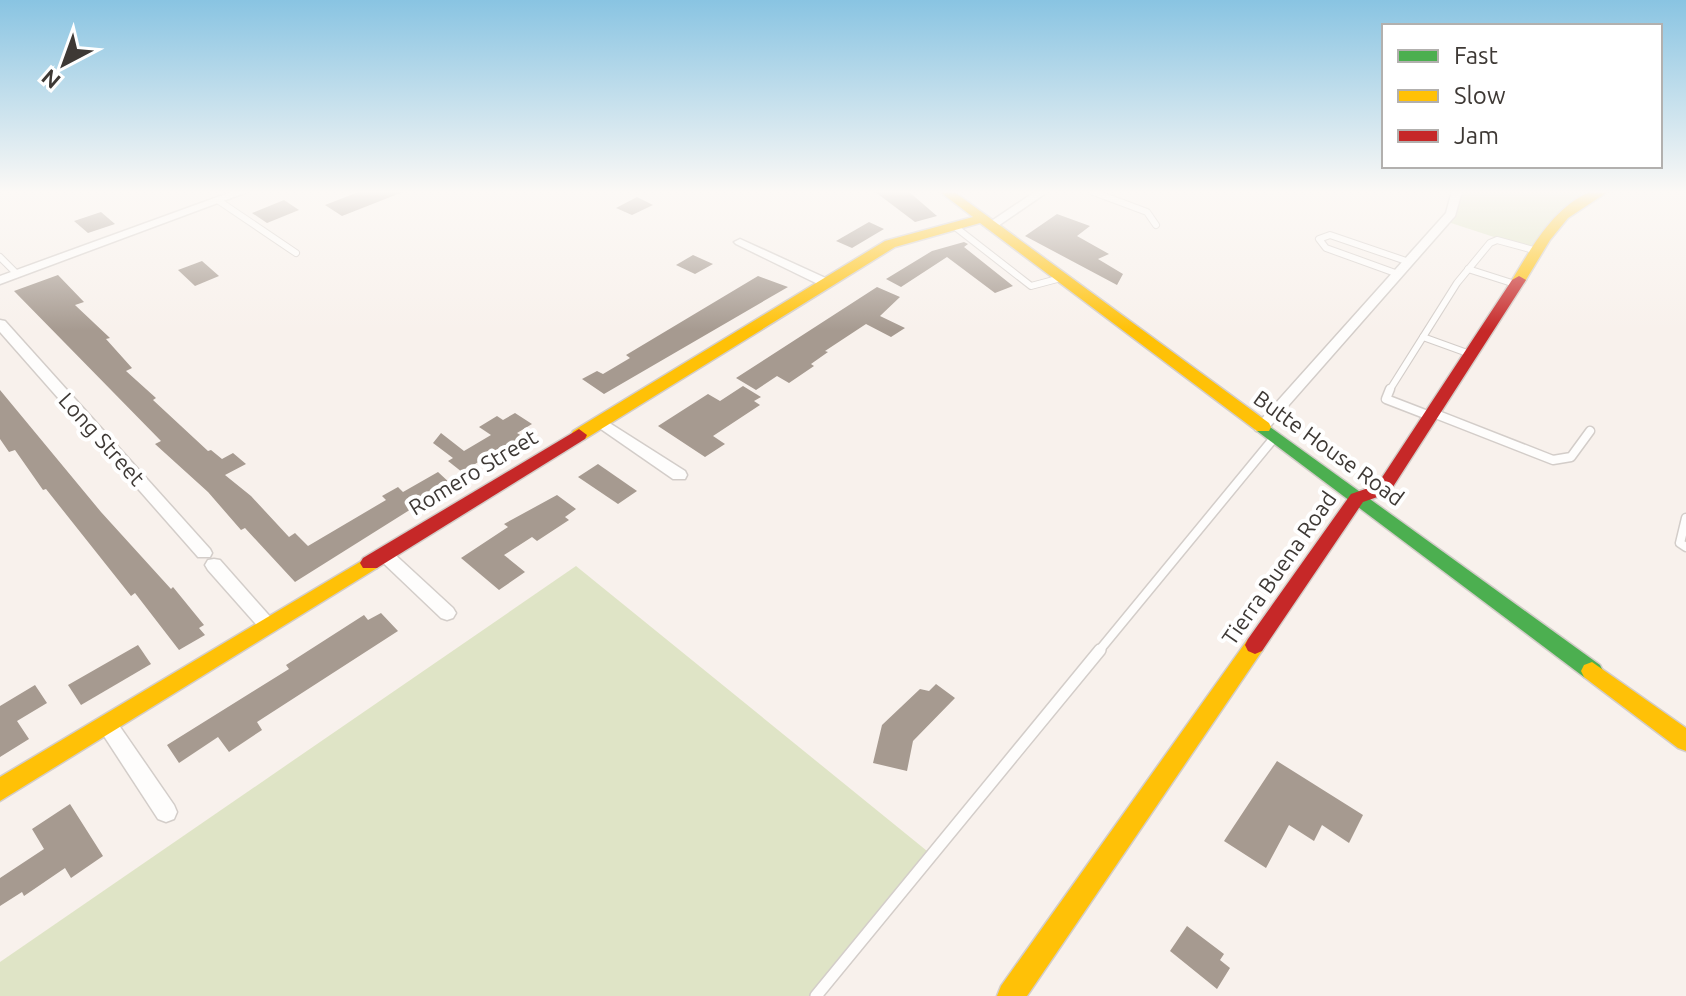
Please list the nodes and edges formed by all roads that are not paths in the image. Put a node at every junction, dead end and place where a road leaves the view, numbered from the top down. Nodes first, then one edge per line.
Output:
1 (118, 237) edge
2 (273, 237) edge
3 (913, 237) edge
4 (969, 237) edge
5 (1007, 237) edge
6 (1321, 237) edge
7 (1329, 237) edge
8 (1430, 237) edge
9 (1546, 237) edge
10 (740, 242) dead end
11 (1537, 251) junction
12 (296, 253) dead end
13 (0, 257) edge
14 (1409, 262) junction
15 (1468, 269) junction
16 (17, 274) junction
17 (1398, 274) junction
18 (1061, 278) junction
19 (0, 280) edge
20 (826, 283) junction
21 (1515, 284) junction
22 (0, 324) edge
23 (1423, 337) junction
24 (1471, 354) junction
25 (1431, 414) junction
26 (600, 422) junction
27 (1590, 431) dead end
28 (1268, 433) junction
29 (679, 475) dead end
30 (1357, 498) junction
31 (1686, 518) edge
32 (1686, 547) edge
33 (384, 554) junction
34 (447, 613) dead end
35 (268, 626) junction
36 (107, 724) junction
37 (1686, 741) edge
38 (0, 790) edge
39 (166, 812) dead end
40 (816, 996) edge
41 (1011, 996) edge

1 - 16 street
2 - 12 lane
3 - 20 street, Romero Street
4 - 18 lane
5 - 18 street, Butte House Road
6 - 17 lane
7 - 14 lane
8 - 14 street
9 - 11 street, Tierra Buena Road
10 - 20 street
11 - 15 lane
11 - 21 street, Tierra Buena Road
13 - 16 lane
14 - 17 street
15 - 21 lane
15 - 23 lane
16 - 19 street
17 - 28 street
18 - 28 street, Butte House Road
20 - 26 street, Romero Street
21 - 24 street, Tierra Buena Road
22 - 35 street, Long Street
23 - 24 lane
23 - 25 lane
24 - 25 street, Tierra Buena Road
25 - 27 lane
25 - 30 street, Tierra Buena Road
26 - 29 street
26 - 33 street, Romero Street
28 - 30 street, Butte House Road
28 - 40 lane
30 - 37 street, Butte House Road
30 - 41 street, Tierra Buena Road
31 - 32 lane
33 - 34 street
33 - 35 street, Romero Street
35 - 36 street, Romero Street
36 - 38 street, Romero Street
36 - 39 street

